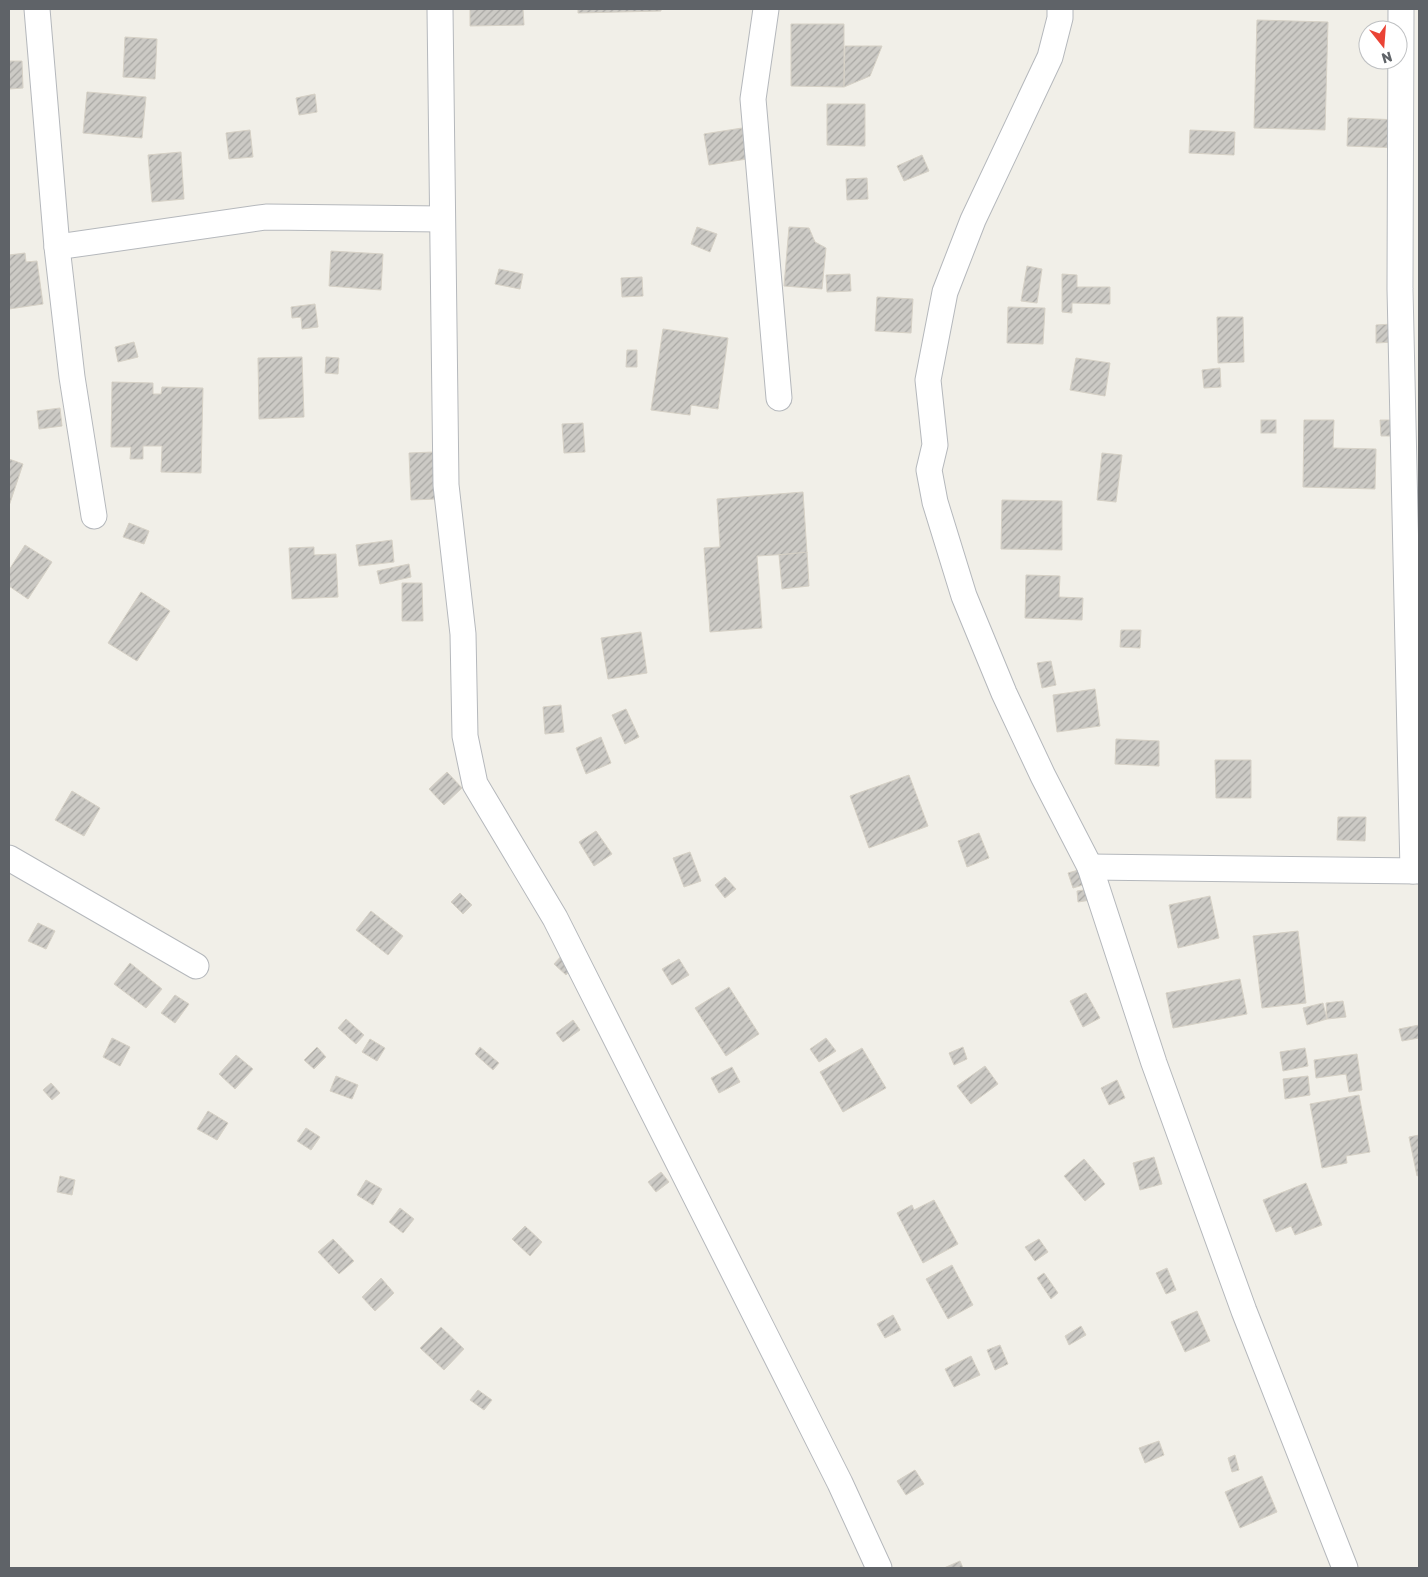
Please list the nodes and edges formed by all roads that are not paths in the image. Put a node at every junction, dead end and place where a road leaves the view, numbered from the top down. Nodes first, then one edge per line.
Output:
1 (37, 9) edge
2 (440, 9) edge
3 (766, 9) edge
4 (1060, 9) edge
5 (1401, 9) edge
6 (442, 219) junction
7 (57, 247) junction
8 (779, 398) dead end
9 (94, 516) dead end
10 (9, 858) edge
11 (1090, 866) junction
12 (1416, 871) edge
13 (196, 966) dead end
14 (880, 1568) edge
15 (1345, 1568) edge

1 - 7 street
2 - 6 street
3 - 8 street
4 - 11 street
5 - 12 street
6 - 7 street
6 - 14 street
7 - 9 street
10 - 13 street
11 - 12 street
11 - 15 street

